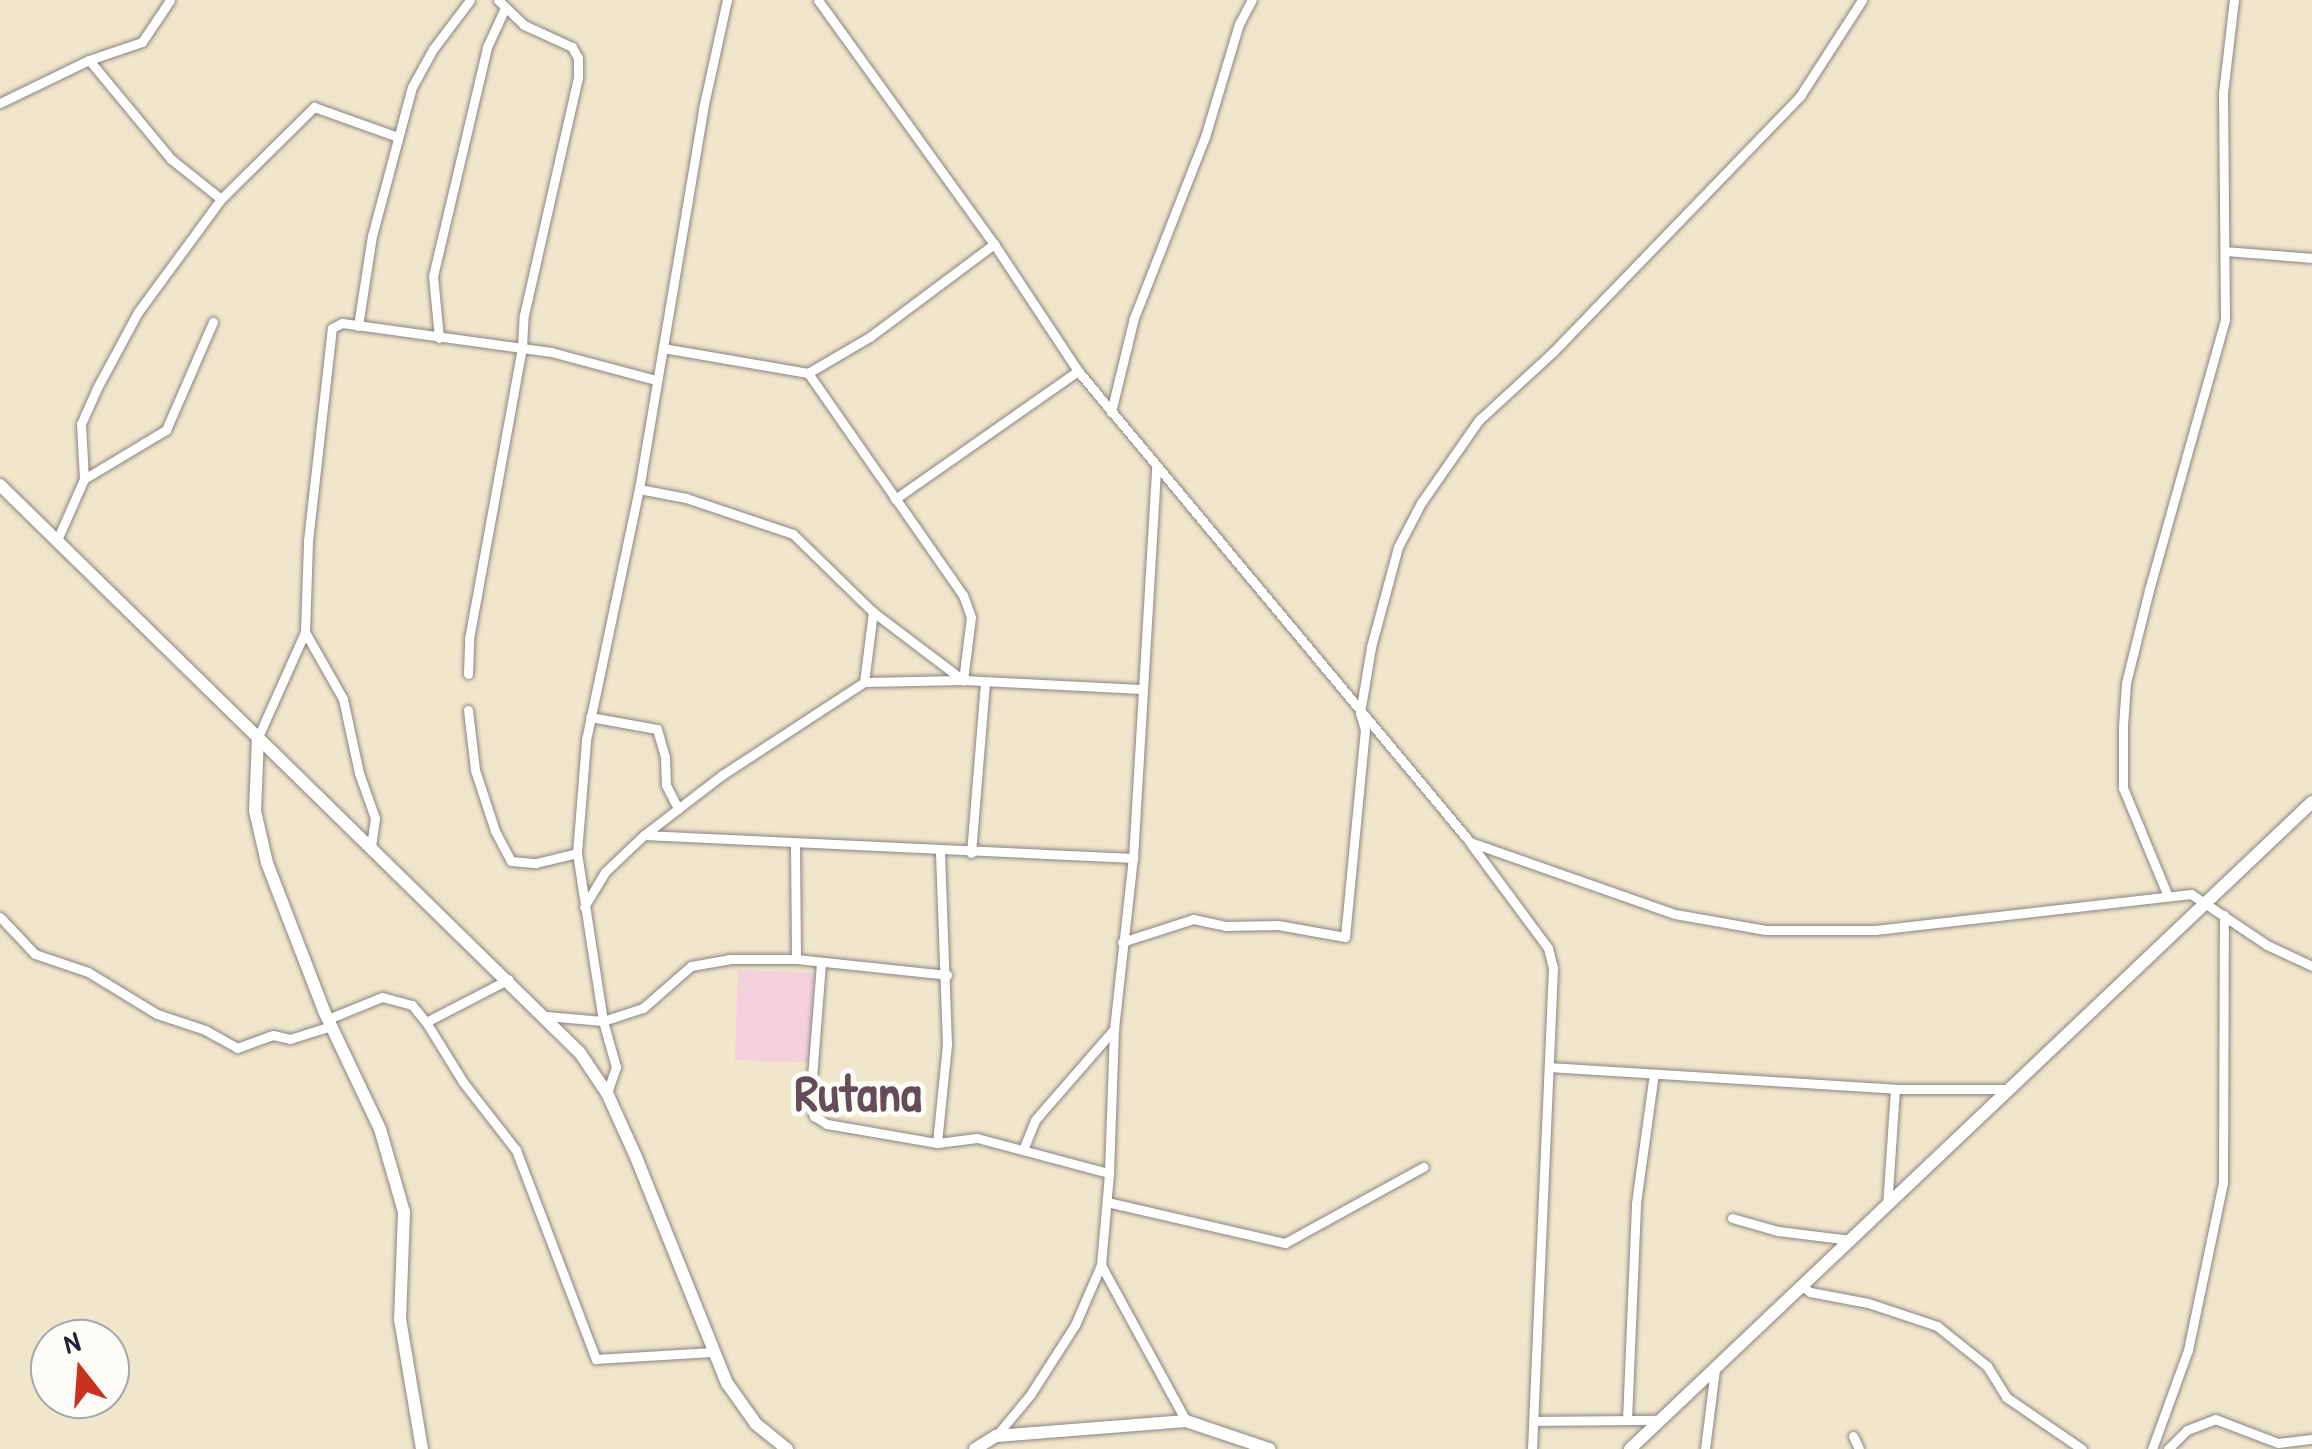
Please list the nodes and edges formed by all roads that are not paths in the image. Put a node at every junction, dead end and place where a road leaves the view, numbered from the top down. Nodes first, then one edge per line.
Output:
1 (170, 0) edge
2 (470, 0) edge
3 (727, 0) edge
4 (818, 0) edge
5 (1252, 0) edge
6 (1862, 0) edge
7 (2234, 0) edge
8 (501, 4) edge
9 (88, 60) junction
10 (0, 103) edge
11 (398, 136) junction
12 (222, 199) junction
13 (994, 244) junction
14 (2224, 251) junction
15 (2312, 258) edge
16 (214, 322) dead end
17 (358, 326) junction
18 (439, 338) junction
19 (522, 348) junction
20 (663, 348) junction
21 (1078, 371) junction
22 (808, 374) junction
23 (656, 380) junction
24 (1111, 412) junction
25 (1156, 467) junction
26 (84, 479) junction
27 (0, 485) edge
28 (638, 489) junction
29 (895, 499) junction
30 (58, 540) junction
31 (873, 612) junction
32 (305, 632) junction
33 (468, 674) dead end
34 (963, 680) junction
35 (864, 682) junction
36 (985, 683) junction
37 (1141, 689) junction
38 (468, 710) dead end
39 (1360, 713) junction
40 (590, 717) junction
41 (258, 737) junction
42 (2312, 802) edge
43 (678, 809) junction
44 (644, 835) junction
45 (1470, 842) junction
46 (795, 844) junction
47 (371, 846) junction
48 (940, 852) junction
49 (576, 853) junction
50 (971, 853) junction
51 (1133, 858) junction
52 (2167, 894) junction
53 (2206, 904) junction
54 (584, 907) junction
55 (2224, 915) junction
56 (0, 917) edge
57 (1122, 942) junction
58 (796, 959) junction
59 (821, 963) junction
60 (2312, 966) edge
61 (947, 975) junction
62 (508, 979) junction
63 (546, 1016) junction
64 (604, 1021) junction
65 (426, 1022) junction
66 (330, 1023) junction
67 (1114, 1029) junction
68 (1549, 1067) junction
69 (1654, 1074) junction
70 (1895, 1089) junction
71 (2009, 1089) junction
72 (607, 1093) junction
73 (937, 1143) junction
74 (1023, 1150) junction
75 (1423, 1167) dead end
76 (1110, 1173) junction
77 (1107, 1202) junction
78 (1887, 1206) junction
79 (1732, 1218) dead end
80 (1850, 1240) junction
81 (1101, 1264) junction
82 (1801, 1284) junction
83 (712, 1352) junction
84 (1716, 1367) junction
85 (1186, 1420) junction
86 (1628, 1420) junction
87 (1659, 1420) junction
88 (1533, 1421) junction
89 (996, 1436) junction
90 (1853, 1436) dead end
91 (2312, 1439) edge
92 (422, 1449) edge
93 (787, 1449) edge
94 (975, 1449) edge
95 (1268, 1449) edge
96 (1532, 1449) edge
97 (1630, 1449) edge
98 (1704, 1449) edge
99 (1859, 1449) edge
100 (2082, 1449) edge
101 (2152, 1449) edge
102 (2168, 1449) edge

1 - 9 street
2 - 11 street
3 - 20 street
4 - 13 street
5 - 24 street
6 - 39 street
7 - 14 street
8 - 18 street
8 - 19 street
9 - 10 street
9 - 12 street
11 - 12 street
11 - 17 street
12 - 26 street
13 - 21 street
13 - 22 street
14 - 15 street
14 - 52 street
16 - 26 street
17 - 18 street
17 - 32 street
18 - 19 street
19 - 23 street
19 - 33 street
20 - 22 street
20 - 23 street
21 - 24 street
21 - 29 street
22 - 29 street
23 - 28 street
24 - 25 street
25 - 37 street
25 - 39 street
26 - 30 street
27 - 30 main road
28 - 31 street
28 - 40 street
29 - 34 street
30 - 41 main road
31 - 34 street
31 - 35 street
32 - 41 street
32 - 47 street
34 - 35 street
34 - 36 street
35 - 43 street
36 - 37 street
36 - 50 street
37 - 51 street
38 - 49 street
39 - 45 street
39 - 57 street
40 - 43 street
40 - 49 street
41 - 47 main road
41 - 66 main road
42 - 53 main road
43 - 44 street
44 - 46 street
44 - 54 street
45 - 52 street
45 - 68 street
46 - 48 street
46 - 58 street
47 - 62 main road
48 - 50 street
48 - 61 street
49 - 54 street
50 - 51 street
51 - 57 street
52 - 53 street
53 - 55 street
53 - 71 main road
54 - 64 street
55 - 60 street
55 - 101 street
56 - 66 street
57 - 67 street
58 - 59 street
58 - 64 street
59 - 61 street
59 - 73 street
61 - 73 street
62 - 63 main road
62 - 65 street
63 - 64 street
63 - 72 main road
64 - 72 street
65 - 66 street
65 - 83 street
66 - 92 main road
67 - 74 street
67 - 76 street
68 - 69 street
68 - 88 street
69 - 70 street
69 - 86 street
70 - 71 street
70 - 78 street
71 - 78 main road
72 - 83 main road
73 - 74 street
74 - 76 street
75 - 77 street
76 - 77 street
77 - 81 street
78 - 80 main road
79 - 80 street
80 - 82 main road
81 - 85 street
81 - 89 street
82 - 84 main road
82 - 100 street
83 - 93 main road
84 - 87 main road
84 - 98 street
85 - 89 main road
85 - 95 main road
86 - 87 street
86 - 88 street
87 - 97 main road
88 - 96 street
89 - 94 main road
90 - 99 street
91 - 102 street

